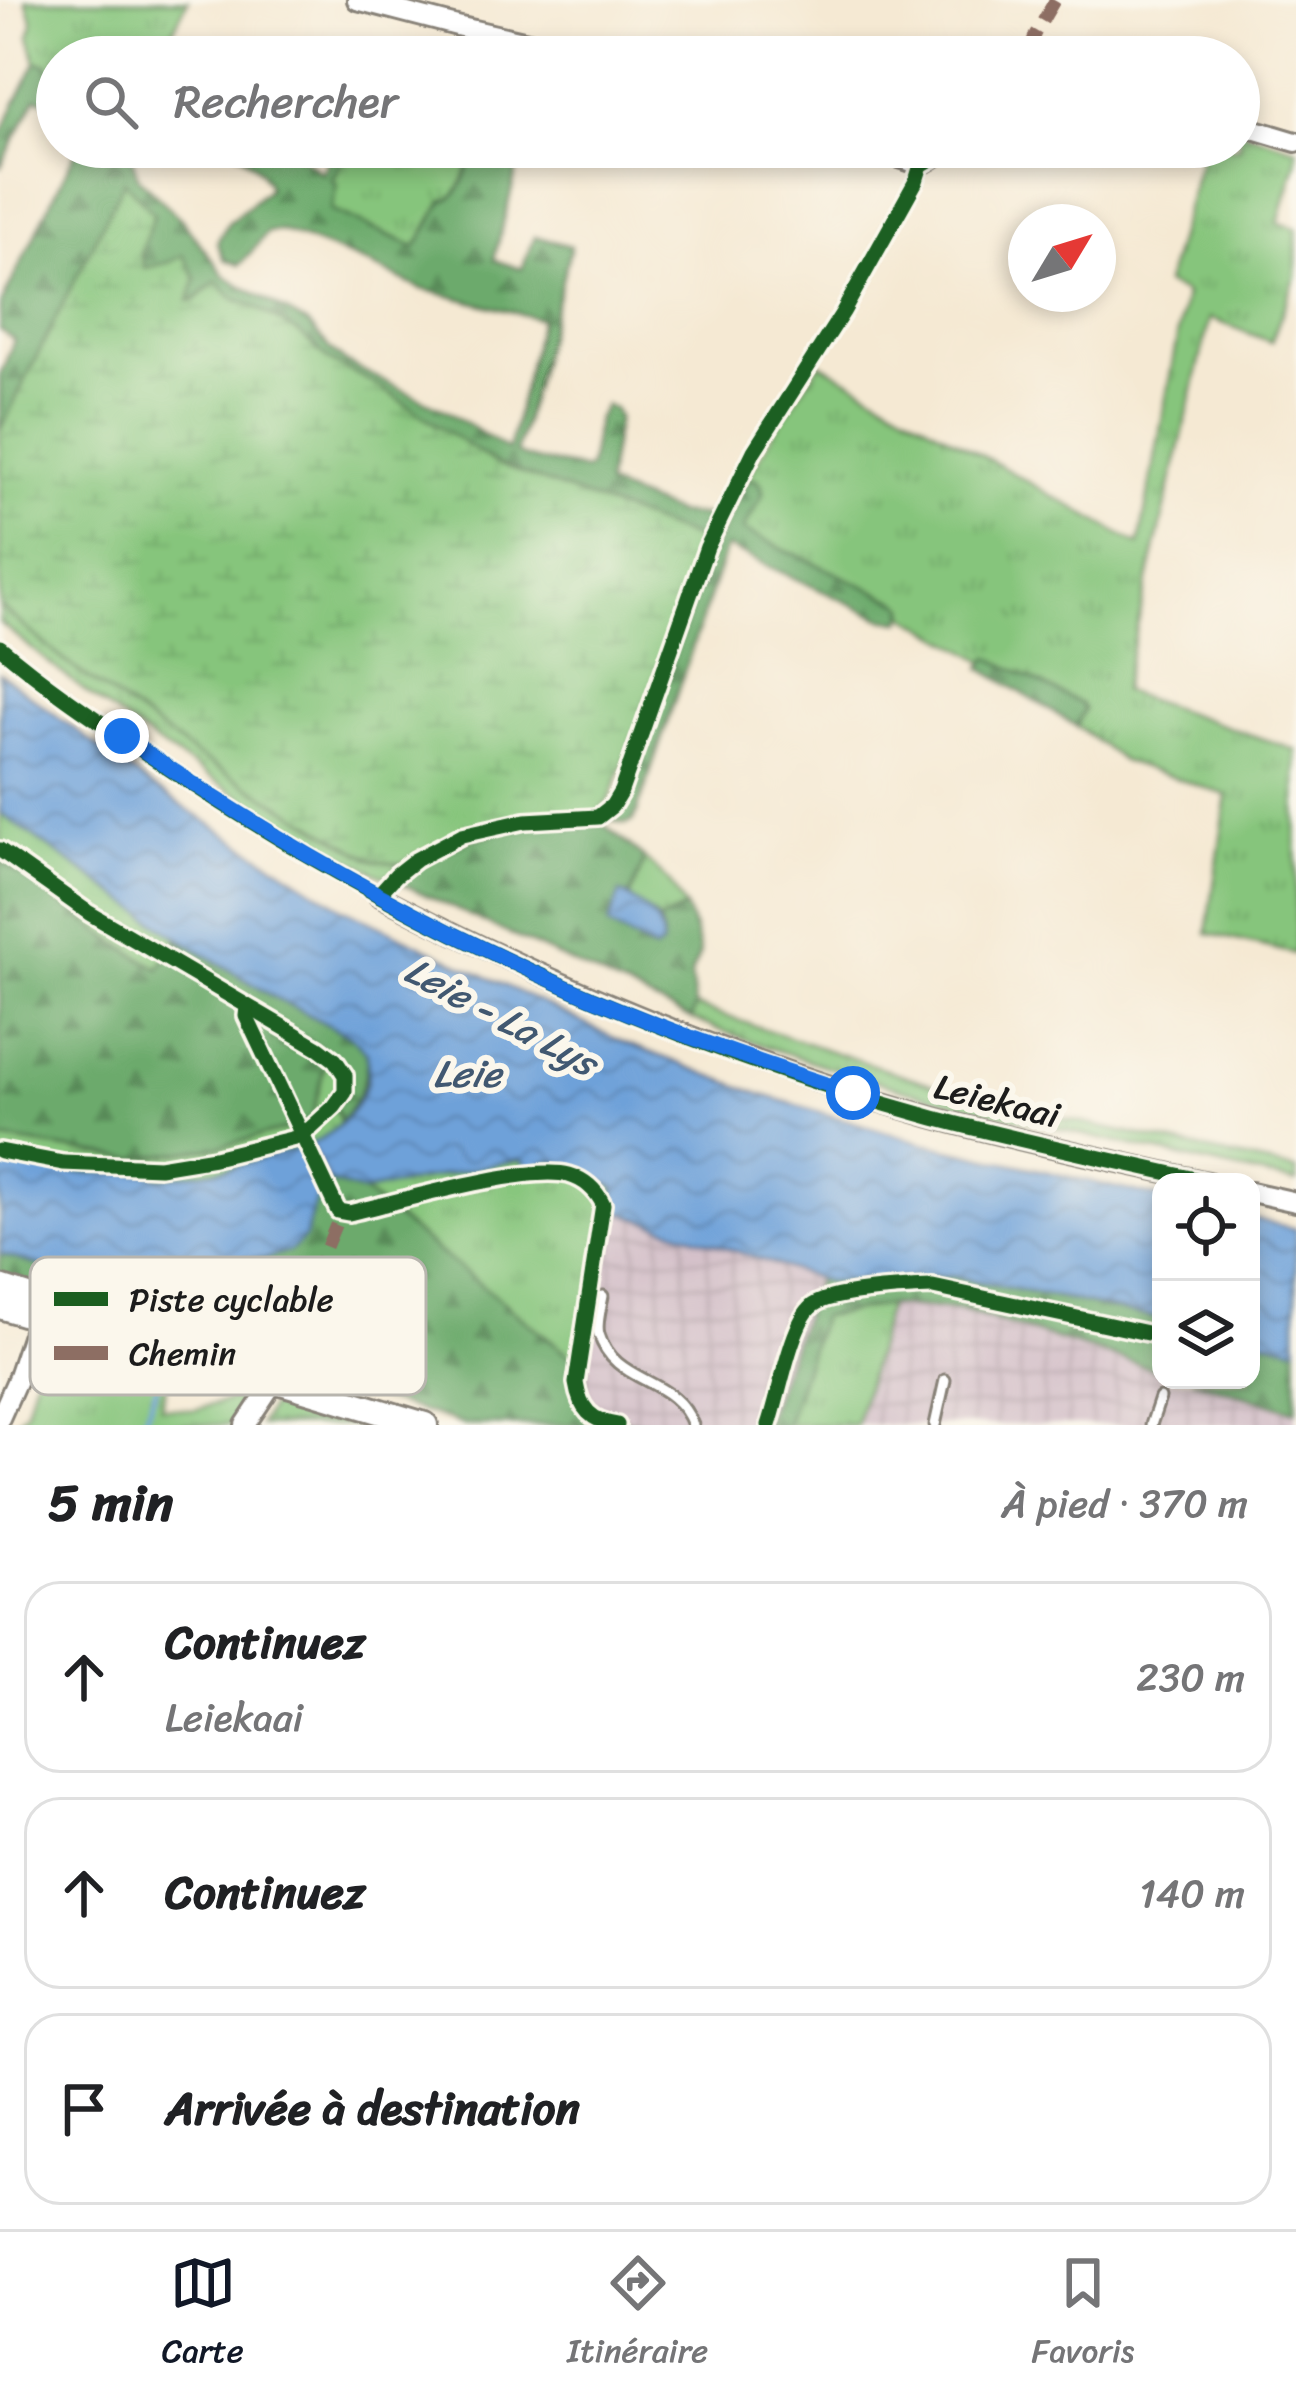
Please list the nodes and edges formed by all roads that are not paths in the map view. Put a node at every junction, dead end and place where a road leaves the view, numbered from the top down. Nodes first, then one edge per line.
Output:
1 (357, 0) edge
2 (501, 36) edge
3 (1260, 131) edge
4 (1296, 142) edge
5 (0, 647) edge
6 (378, 895) joint
7 (1169, 1173) edge
8 (1260, 1194) edge
9 (1296, 1202) edge
10 (0, 1288) edge
11 (603, 1296) dead end
12 (30, 1304) edge
13 (0, 1306) edge
14 (30, 1309) edge
15 (30, 1340) edge
16 (945, 1380) dead end
17 (265, 1395) edge
18 (325, 1395) edge
19 (1160, 1398) dead end
20 (0, 1418) edge
21 (690, 1422) edge
22 (245, 1425) edge
23 (425, 1425) edge
24 (935, 1425) edge
25 (1151, 1425) edge

1 - 2 street
3 - 4 street
5 - 6 lane
6 - 7 street, Leiekaai
8 - 9 street
10 - 12 main road
11 - 21 lane
13 - 14 main road
15 - 20 street
16 - 24 lane
17 - 22 street
18 - 23 main road
19 - 25 lane

